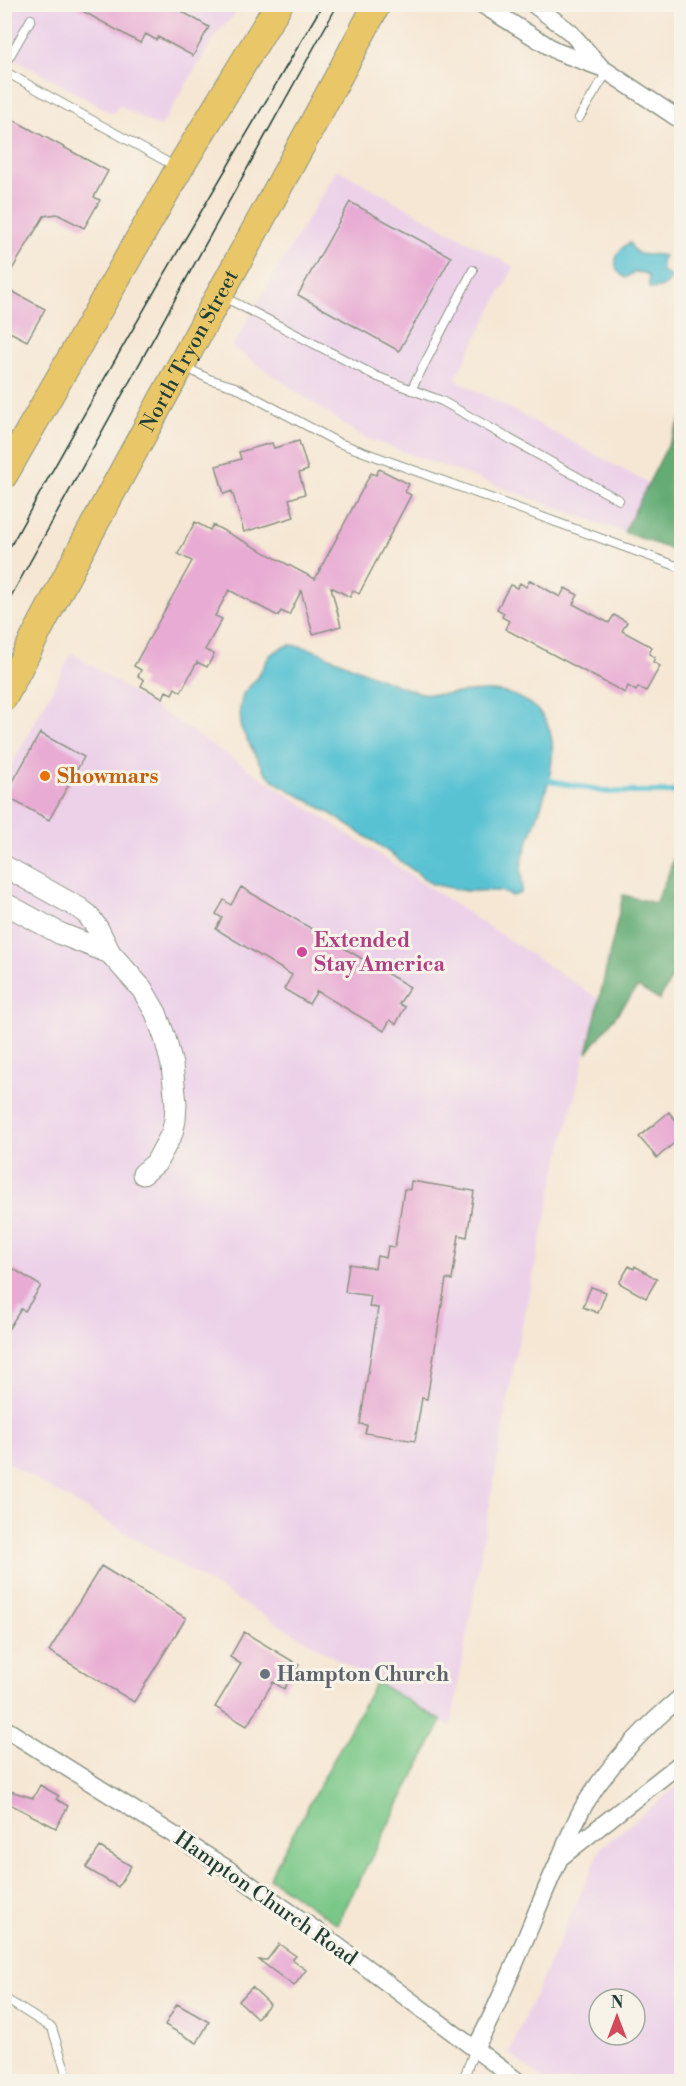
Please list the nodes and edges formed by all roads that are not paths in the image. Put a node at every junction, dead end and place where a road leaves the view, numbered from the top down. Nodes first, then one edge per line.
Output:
1 (279, 4) edge
2 (377, 4) edge
3 (481, 4) edge
4 (533, 4) edge
5 (31, 19) dead end
6 (4, 66) edge
7 (604, 70) junction
8 (4, 71) edge
9 (579, 118) dead end
10 (681, 121) edge
11 (179, 169) junction
12 (473, 270) dead end
13 (219, 294) junction
14 (181, 365) junction
15 (411, 390) junction
16 (4, 475) edge
17 (619, 500) dead end
18 (681, 568) edge
19 (4, 697) edge
20 (4, 866) edge
21 (4, 903) edge
22 (110, 953) junction
23 (143, 1174) dead end
24 (681, 1696) edge
25 (4, 1728) edge
26 (681, 1762) edge
27 (559, 1859) junction
28 (4, 1998) edge
29 (475, 2049) junction
30 (69, 2082) edge
31 (462, 2082) edge
32 (519, 2082) edge

1 - 11 main road
2 - 13 main road, North Tryon Street
3 - 7 street
4 - 7 street
5 - 6 lane
7 - 9 lane
7 - 10 street
8 - 11 lane
11 - 16 main road
12 - 15 lane
13 - 14 main road, North Tryon Street
13 - 15 lane
14 - 18 lane
14 - 19 main road, North Tryon Street
15 - 17 lane
20 - 22 street
21 - 22 street
22 - 23 street
24 - 27 street
25 - 29 street, Hampton Church Road
26 - 27 street
27 - 29 street
28 - 30 lane
29 - 31 lane
29 - 32 street, Hampton Church Road

